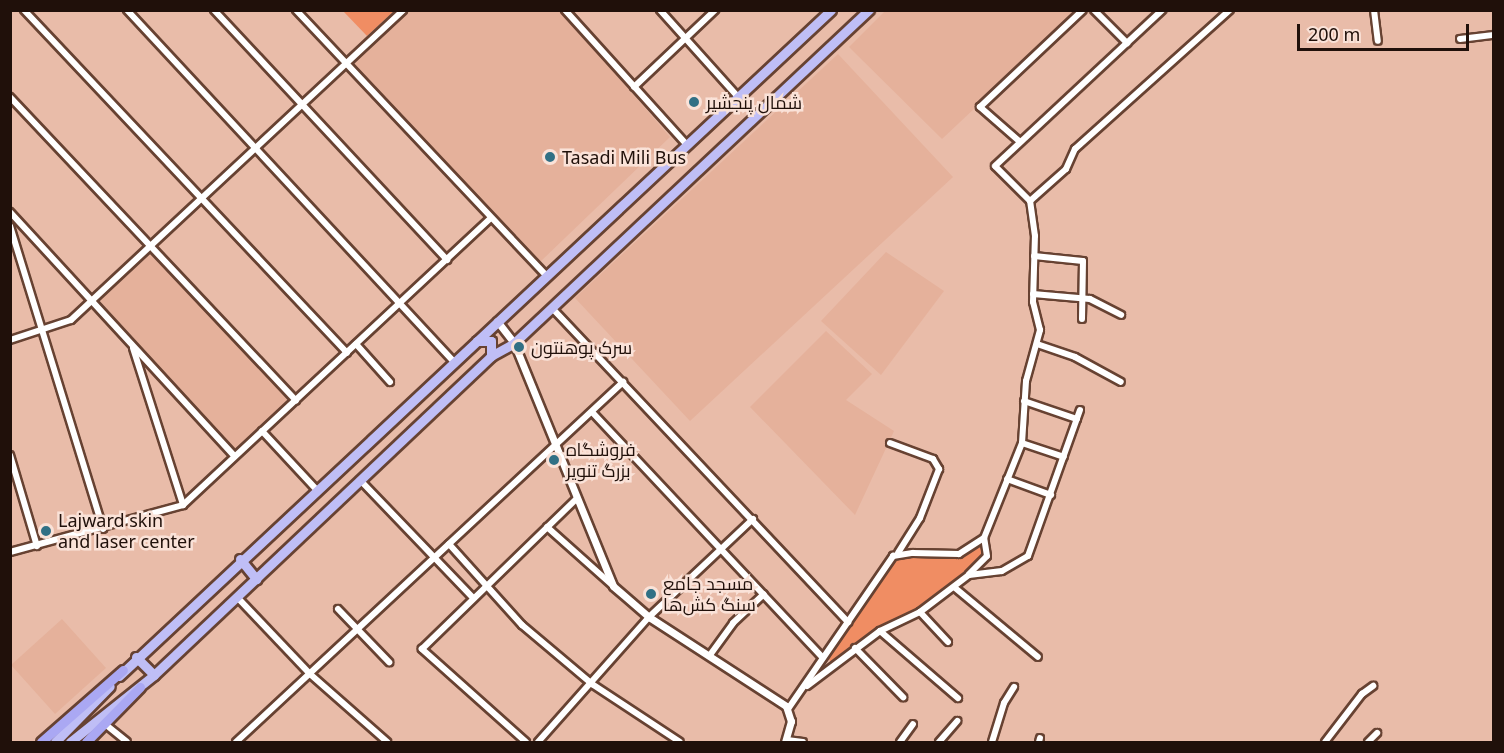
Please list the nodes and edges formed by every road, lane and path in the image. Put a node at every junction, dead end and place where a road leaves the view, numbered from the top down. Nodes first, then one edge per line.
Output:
1 (24, 10) edge
2 (127, 10) edge
3 (214, 10) edge
4 (296, 10) edge
5 (403, 10) edge
6 (565, 10) edge
7 (660, 10) edge
8 (715, 10) edge
9 (831, 10) edge
10 (869, 10) edge
11 (1083, 10) edge
12 (1094, 10) edge
13 (1162, 10) edge
14 (1230, 10) edge
15 (1374, 10) edge
16 (1494, 35) edge
17 (686, 39) junction
18 (1460, 39) dead end
19 (1378, 41) dead end
20 (1127, 43) junction
21 (345, 64) junction
22 (634, 87) junction
23 (10, 97) edge
24 (738, 97) junction
25 (303, 104) junction
26 (1019, 141) junction
27 (686, 144) junction
28 (256, 148) junction
29 (201, 199) junction
30 (1029, 201) junction
31 (10, 212) edge
32 (491, 218) junction
33 (10, 226) edge
34 (152, 246) junction
35 (1035, 256) junction
36 (447, 260) junction
37 (546, 275) junction
38 (1033, 294) junction
39 (1082, 298) junction
40 (93, 301) junction
41 (402, 303) junction
42 (552, 308) junction
43 (1121, 315) dead end
44 (1082, 319) dead end
45 (497, 321) junction
46 (44, 330) junction
47 (10, 340) edge
48 (477, 341) junction
49 (514, 343) junction
50 (356, 344) junction
51 (1037, 344) junction
52 (132, 346) junction
53 (347, 353) junction
54 (491, 356) junction
55 (454, 362) junction
56 (390, 382) dead end
57 (623, 382) junction
58 (1121, 382) dead end
59 (296, 400) junction
60 (1024, 401) junction
61 (1080, 410) dead end
62 (592, 412) junction
63 (1077, 419) junction
64 (262, 431) junction
65 (890, 443) dead end
66 (1022, 443) junction
67 (555, 446) junction
68 (10, 455) edge
69 (234, 456) junction
70 (1064, 457) junction
71 (1007, 479) junction
72 (360, 480) junction
73 (315, 488) junction
74 (1051, 495) junction
75 (576, 499) junction
76 (183, 505) junction
77 (753, 519) junction
78 (547, 527) junction
79 (103, 529) junction
80 (984, 538) junction
81 (449, 544) junction
82 (37, 546) junction
83 (720, 550) junction
84 (898, 550) junction
85 (10, 552) edge
86 (436, 557) junction
87 (240, 559) junction
88 (969, 575) junction
89 (256, 579) junction
90 (487, 584) junction
91 (613, 586) junction
92 (954, 587) junction
93 (764, 594) junction
94 (237, 597) junction
95 (473, 598) junction
96 (338, 609) dead end
97 (920, 612) junction
98 (649, 616) junction
99 (848, 622) junction
100 (358, 629) junction
101 (880, 631) junction
102 (948, 642) dead end
103 (855, 648) junction
104 (710, 655) junction
105 (136, 657) junction
106 (1038, 657) dead end
107 (822, 658) junction
108 (389, 662) dead end
109 (123, 670) junction
110 (310, 674) junction
111 (154, 675) junction
112 (592, 684) junction
113 (1373, 686) dead end
114 (140, 687) junction
115 (1014, 687) dead end
116 (801, 690) junction
117 (903, 697) dead end
118 (958, 698) dead end
119 (788, 709) junction
120 (957, 721) dead end
121 (105, 724) junction
122 (913, 724) dead end
123 (77, 729) junction
124 (1377, 733) dead end
125 (786, 741) edge
126 (40, 742) edge
127 (55, 742) edge
128 (70, 742) edge
129 (86, 742) edge
130 (127, 742) edge
131 (236, 742) edge
132 (387, 742) edge
133 (526, 742) edge
134 (538, 742) edge
135 (680, 742) edge
136 (803, 742) edge
137 (900, 742) edge
138 (939, 742) edge
139 (992, 742) edge
140 (1325, 742) edge
141 (1368, 742) edge

1 - 29 street
2 - 28 street
3 - 25 street
4 - 21 street
5 - 21 street
6 - 22 street
7 - 17 street
8 - 17 street
9 - 24 main road
10 - 42 main road
11 - 26 street
12 - 20 street
13 - 20 street
14 - 30 street
15 - 19 street
16 - 18 street
17 - 22 street
17 - 24 street
20 - 26 street
21 - 25 street
21 - 32 street
22 - 27 street
23 - 34 street
24 - 27 main road
25 - 28 street
25 - 36 street
26 - 30 street
27 - 37 main road
28 - 29 street
28 - 41 street
29 - 34 street
29 - 53 street
30 - 35 street
31 - 40 street
32 - 36 street
32 - 37 street
33 - 46 street
34 - 40 street
34 - 59 street
35 - 38 street
35 - 39 street
36 - 41 street
37 - 45 main road
38 - 39 street
38 - 51 street
39 - 43 street
39 - 44 street
40 - 46 street
40 - 52 street
41 - 50 street
41 - 55 street
42 - 49 main road
42 - 57 street
45 - 48 main road
45 - 49 street
46 - 47 street
46 - 79 street
48 - 54 main road
48 - 55 main road
49 - 54 main road
49 - 67 street
50 - 53 street
50 - 56 street
51 - 58 street
51 - 60 street
52 - 69 street
52 - 76 street
53 - 59 street
54 - 72 main road
55 - 73 main road
57 - 62 street
57 - 77 street
59 - 64 street
60 - 63 street
60 - 66 street
61 - 63 street
62 - 67 street
62 - 83 street
63 - 70 street
64 - 69 street
64 - 73 street
65 - 84 street
66 - 70 street
66 - 71 street
67 - 75 street
67 - 81 street
68 - 82 street
69 - 76 street
70 - 74 street
71 - 74 street
71 - 80 street
72 - 86 street
72 - 89 main road
73 - 87 main road
74 - 88 street
75 - 78 street
75 - 91 street
76 - 79 street
77 - 83 street
77 - 99 street
78 - 90 street
78 - 91 street
79 - 82 street
80 - 84 street
80 - 88 street
81 - 86 street
81 - 90 street
82 - 85 street
83 - 93 street
83 - 98 street
84 - 99 street
86 - 95 street
86 - 100 street
87 - 89 main road
87 - 105 main road
88 - 92 street
89 - 94 main road
90 - 95 street
90 - 112 street
91 - 98 street
92 - 97 street
92 - 106 street
93 - 104 street
93 - 107 street
94 - 110 street
94 - 111 main road
95 - 133 street
96 - 100 street
97 - 101 street
97 - 102 street
98 - 104 street
98 - 112 street
99 - 107 street
100 - 108 street
100 - 110 street
101 - 103 street
101 - 118 street
103 - 116 street
103 - 117 street
104 - 119 street
105 - 109 main road
105 - 111 main road
107 - 116 street
109 - 123 main road
109 - 126 highway
110 - 131 street
110 - 132 street
111 - 114 main road
112 - 134 street
112 - 135 street
113 - 140 street
114 - 121 highway
114 - 123 main road
115 - 139 street
116 - 119 street
119 - 125 street
120 - 138 street
121 - 129 highway
121 - 130 street
122 - 137 street
123 - 127 main road
123 - 128 main road
124 - 141 street
125 - 136 street

